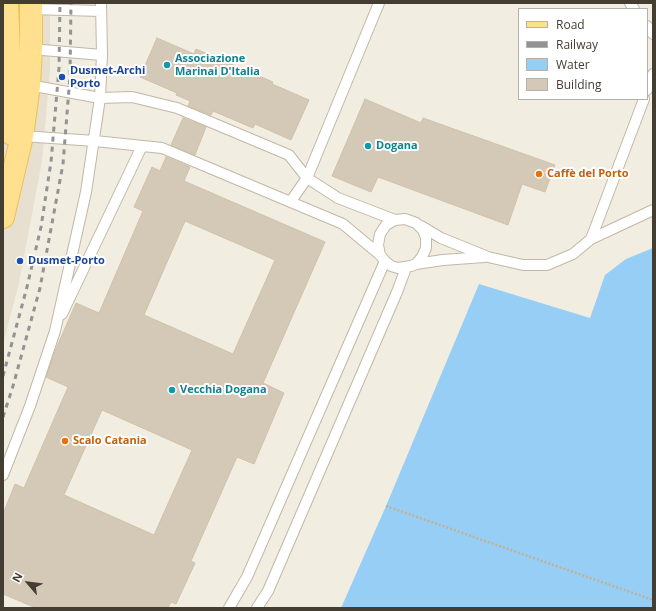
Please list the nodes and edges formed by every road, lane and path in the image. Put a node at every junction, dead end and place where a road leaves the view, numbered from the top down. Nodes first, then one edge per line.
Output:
1 (7, 3) edge
2 (379, 3) edge
3 (31, 6) edge
4 (101, 7) edge
5 (31, 49) junction
6 (102, 55) junction
7 (653, 74) edge
8 (29, 84) junction
9 (648, 87) edge
10 (100, 98) junction
11 (644, 100) edge
12 (22, 136) junction
13 (95, 141) junction
14 (142, 146) junction
15 (12, 178) junction
16 (307, 178) junction
17 (291, 202) junction
18 (653, 210) edge
19 (3, 217) edge
20 (395, 220) junction
21 (416, 223) junction
22 (592, 239) junction
23 (488, 257) junction
24 (383, 258) junction
25 (416, 264) junction
26 (406, 268) junction
27 (55, 331) junction
28 (3, 475) edge
29 (386, 506) dead end
30 (653, 600) edge
31 (229, 608) edge
32 (257, 608) edge

1 - 15 main road
2 - 16 lane
3 - 4 lane
3 - 5 main road
4 - 6 lane
5 - 6 lane
5 - 8 main road
6 - 10 lane
7 - 9 lane
8 - 10 lane
8 - 12 main road
10 - 13 lane
10 - 16 lane
11 - 22 lane
12 - 13 lane
12 - 15 main road
13 - 14 lane
13 - 27 lane
14 - 17 lane
14 - 27 lane
15 - 19 main road
16 - 17 lane
16 - 20 lane
17 - 24 lane
18 - 22 lane
20 - 21 lane
20 - 24 lane
21 - 23 lane
21 - 25 lane
22 - 23 lane
23 - 25 lane
24 - 26 lane
24 - 31 lane
25 - 26 lane
26 - 32 lane
27 - 28 lane
29 - 30 path

